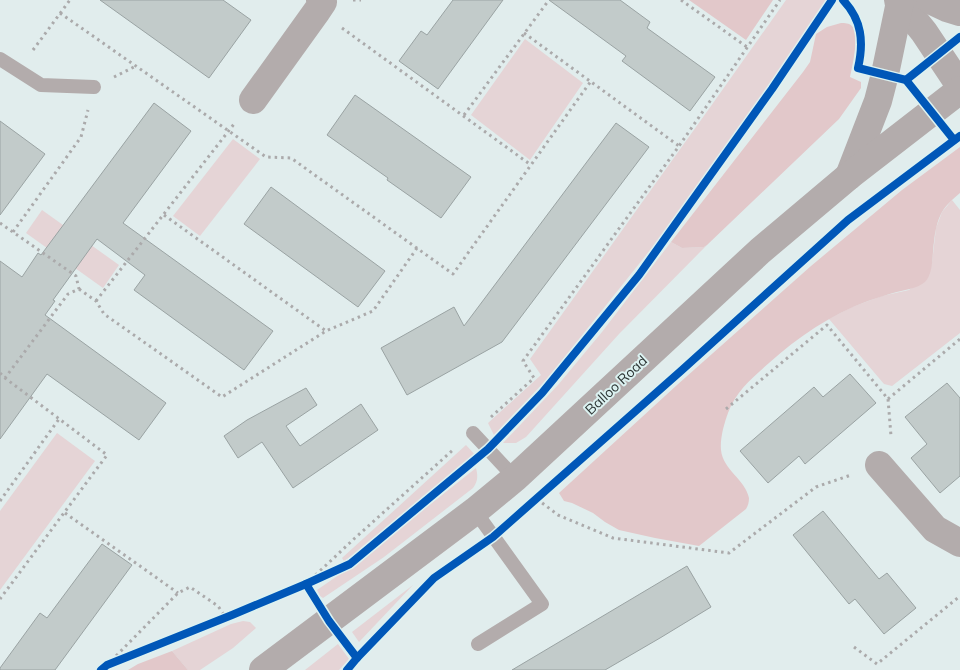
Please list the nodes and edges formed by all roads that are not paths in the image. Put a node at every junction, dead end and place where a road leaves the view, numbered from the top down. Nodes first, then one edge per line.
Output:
1 (930, 0) edge
2 (899, 1) edge
3 (319, 5) edge
4 (960, 12) edge
5 (0, 59) edge
6 (94, 87) road end
7 (960, 88) edge
8 (253, 100) road end
9 (849, 176) junction
10 (473, 433) road end
11 (878, 465) road end
12 (515, 478) junction
13 (475, 511) junction
14 (960, 543) edge
15 (478, 644) dead end
16 (263, 670) edge

1 - 4 street
2 - 7 street
2 - 9 street
3 - 8 street
5 - 6 lane
7 - 9 street, Balloo Road
9 - 12 street, Balloo Road
10 - 12 lane
11 - 14 street
12 - 13 street, Balloo Road
13 - 15 lane
13 - 16 street, Balloo Road

